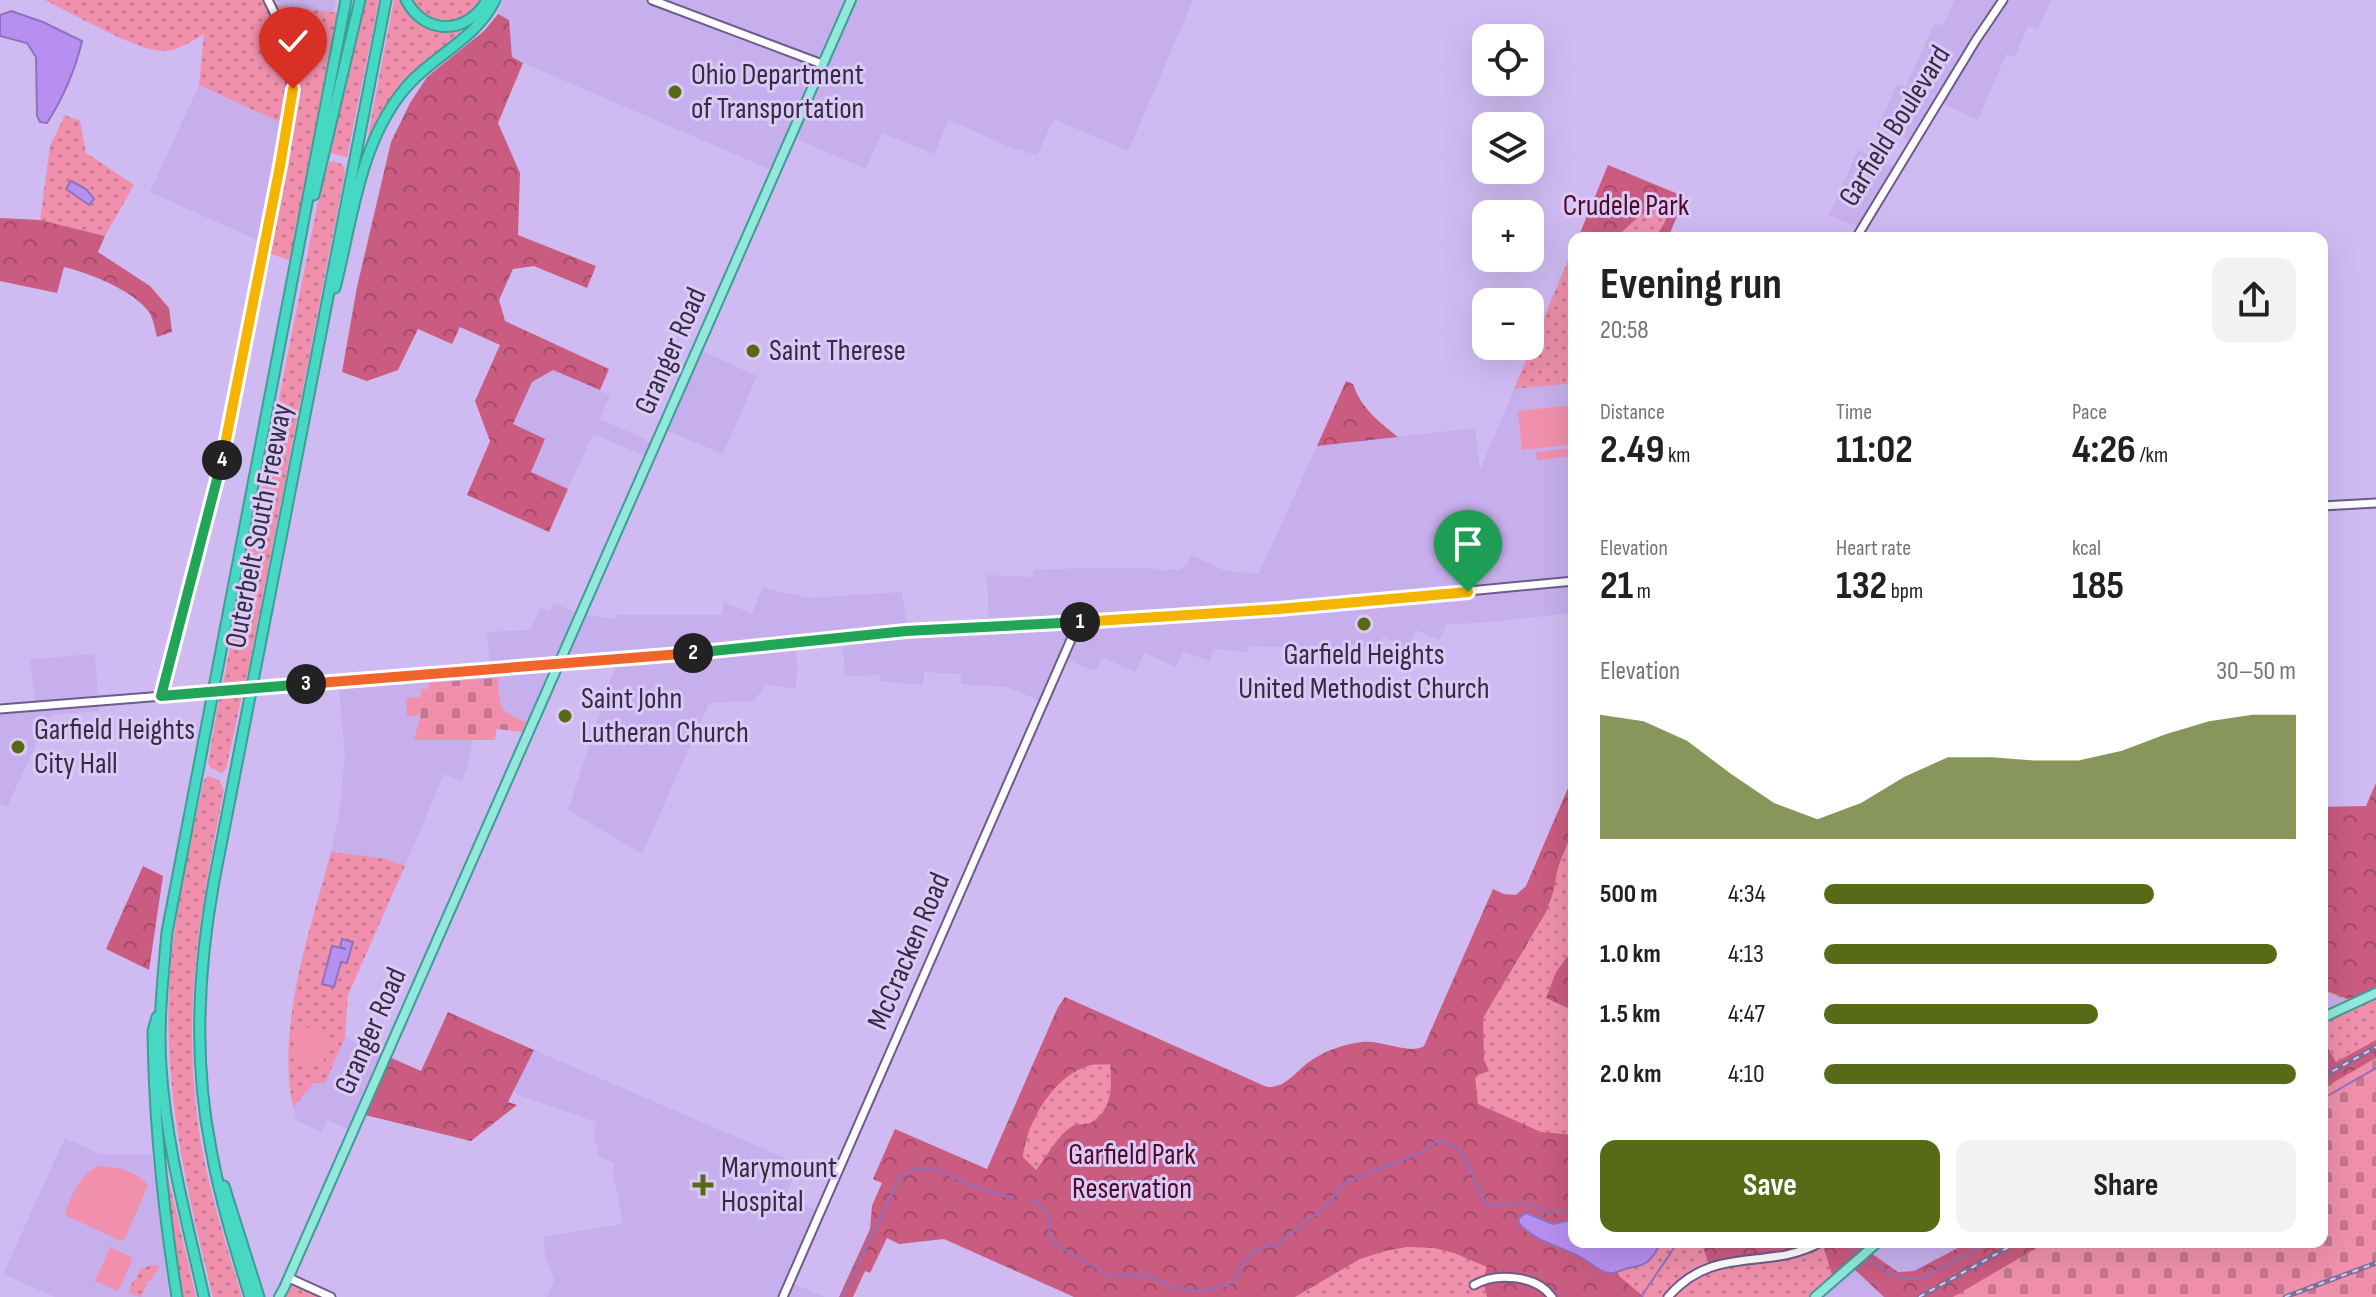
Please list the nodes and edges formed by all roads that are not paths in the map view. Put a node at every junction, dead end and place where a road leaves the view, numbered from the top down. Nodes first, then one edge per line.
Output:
1 (268, 0) edge
2 (344, 0) edge
3 (360, 0) edge
4 (386, 0) edge
5 (406, 0) edge
6 (487, 0) edge
7 (495, 0) edge
8 (652, 0) edge
9 (851, 0) edge
10 (2003, 0) edge
11 (822, 64) junction
12 (1860, 232) edge
13 (320, 337) junction
14 (280, 339) junction
15 (2376, 503) edge
16 (2328, 506) edge
17 (1568, 582) edge
18 (1074, 623) junction
19 (559, 663) junction
20 (161, 696) junction
21 (0, 709) edge
22 (2376, 993) edge
23 (161, 1002) junction
24 (2328, 1015) edge
25 (1804, 1248) edge
26 (1871, 1248) edge
27 (289, 1278) junction
28 (1474, 1285) dead end
29 (282, 1294) edge
30 (256, 1296) edge
31 (177, 1297) edge
32 (204, 1297) edge
33 (331, 1297) edge
34 (783, 1297) edge
35 (1552, 1297) edge
36 (1668, 1297) edge
37 (1815, 1297) edge

1 - 20 street
2 - 14 highway, Outerbelt South Freeway
3 - 14 highway
4 - 13 highway, Outerbelt South Freeway
5 - 6 highway
7 - 13 highway
8 - 11 street
9 - 11 main road, Granger Road
10 - 12 street, Garfield Boulevard
11 - 19 main road, Granger Road
13 - 30 highway, Outerbelt South Freeway
14 - 23 highway, Outerbelt South Freeway
15 - 16 street
17 - 18 street
18 - 19 street
18 - 34 street, McCracken Road
19 - 20 street, bridge
19 - 27 main road, Granger Road
20 - 21 street
22 - 24 main road
23 - 31 highway
23 - 32 highway, Outerbelt South Freeway
25 - 36 street
26 - 37 main road
27 - 29 main road, Granger Road
27 - 33 street
28 - 35 street

